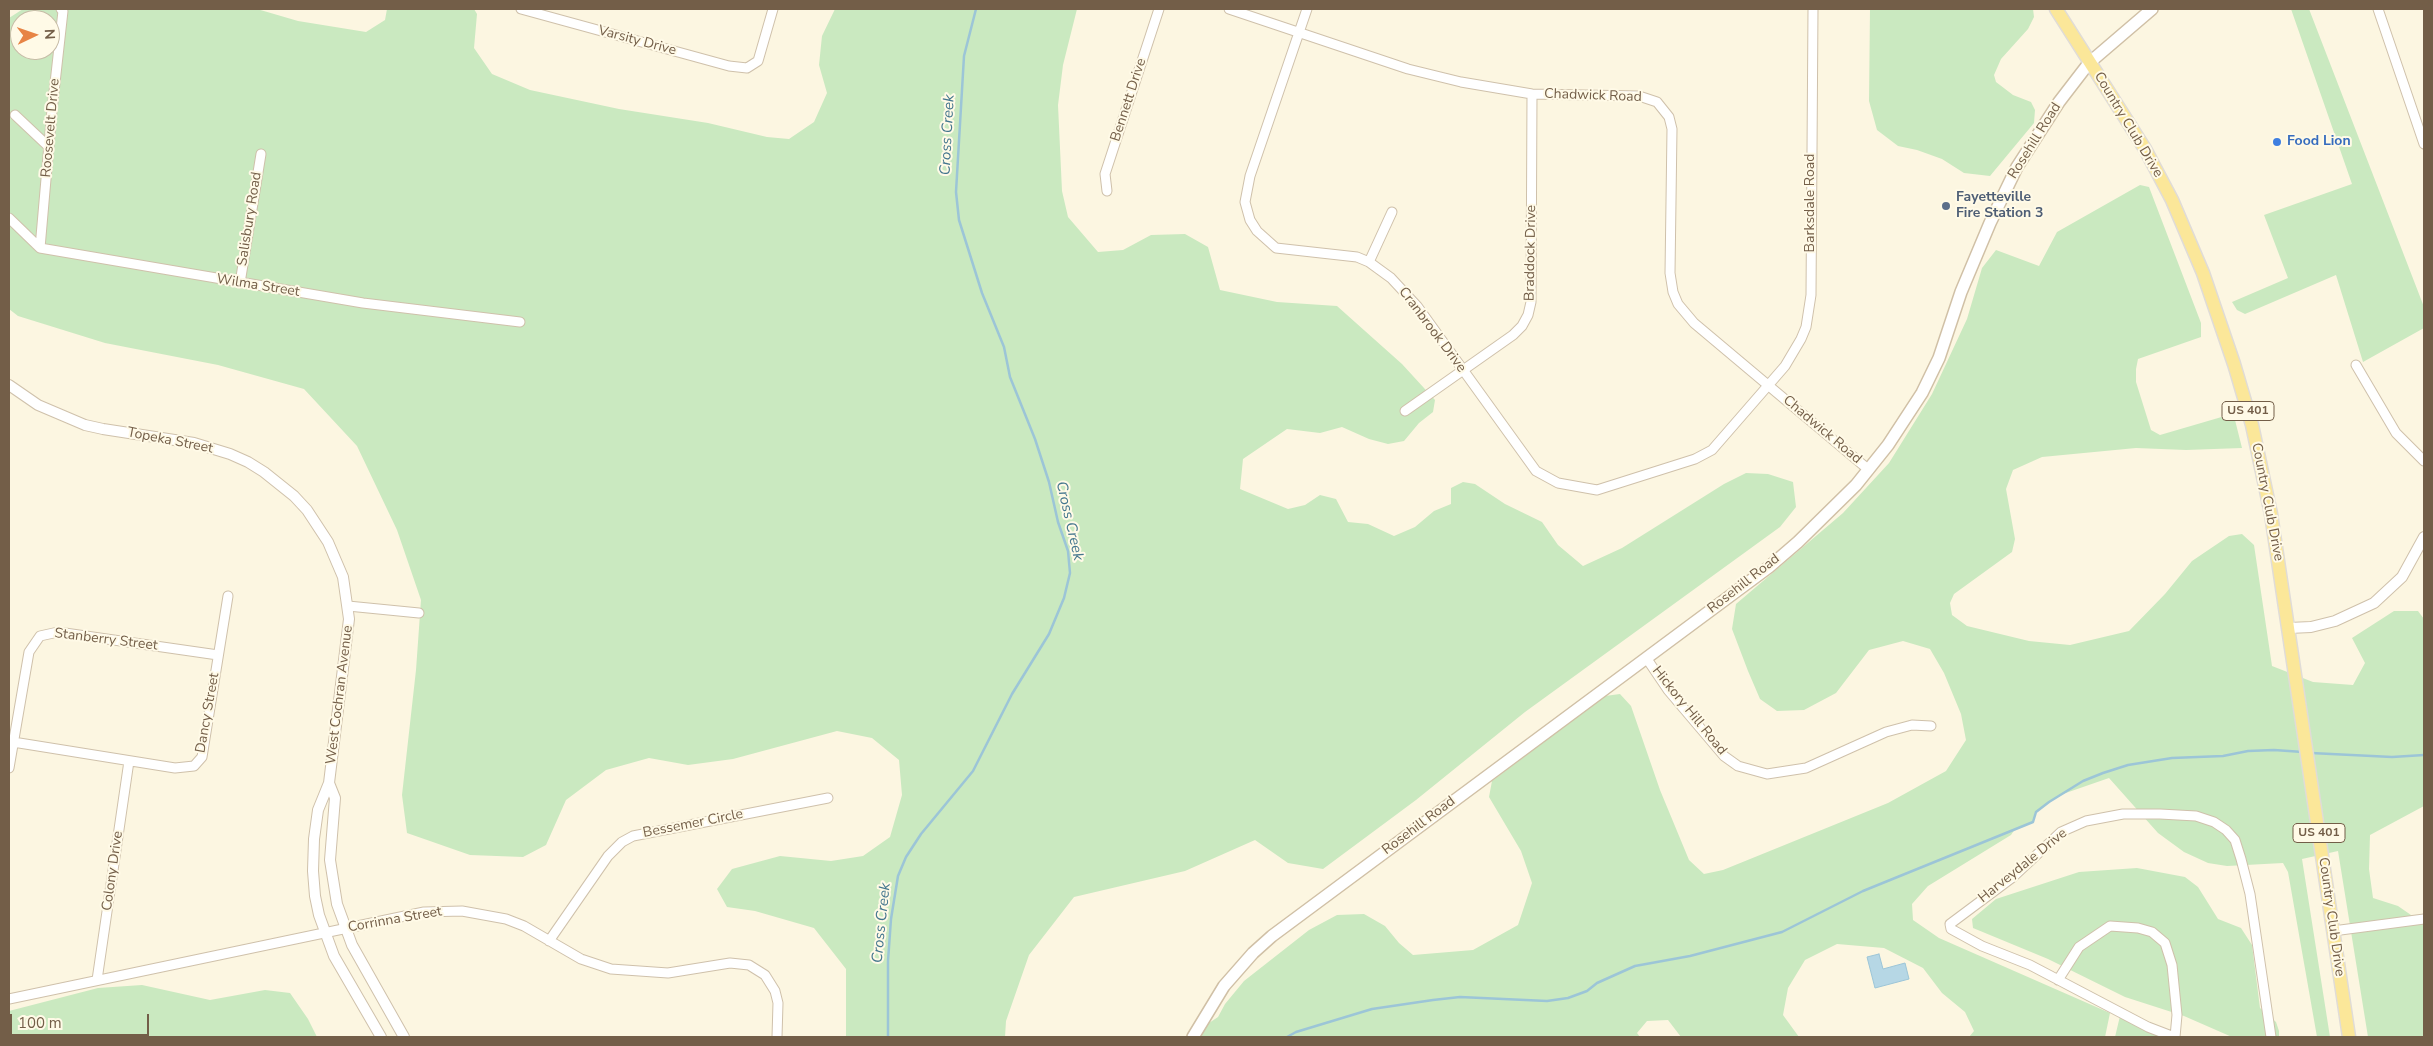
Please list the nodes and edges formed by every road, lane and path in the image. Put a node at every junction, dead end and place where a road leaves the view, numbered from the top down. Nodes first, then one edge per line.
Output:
1 (61, 9) edge
2 (521, 9) edge
3 (773, 9) edge
4 (1159, 9) edge
5 (1229, 9) edge
6 (1306, 9) edge
7 (1812, 9) edge
8 (2056, 9) edge
9 (2152, 9) edge
10 (2378, 9) edge
11 (1298, 32) junction
12 (2090, 63) junction
13 (1532, 94) junction
14 (15, 115) dead end
15 (2424, 144) edge
16 (48, 147) junction
17 (261, 154) dead end
18 (1108, 192) dead end
19 (1392, 212) dead end
20 (9, 218) edge
21 (40, 248) junction
22 (1369, 262) junction
23 (240, 283) junction
24 (520, 322) dead end
25 (2356, 365) dead end
26 (1463, 371) junction
27 (9, 385) edge
28 (1768, 386) junction
29 (1405, 411) dead end
30 (2424, 461) edge
31 (1869, 470) junction
32 (2424, 537) edge
33 (228, 596) dead end
34 (348, 606) junction
35 (419, 614) dead end
36 (2289, 628) junction
37 (218, 655) junction
38 (1647, 659) junction
39 (9, 703) edge
40 (19, 704) junction
41 (1931, 726) dead end
42 (13, 742) junction
43 (129, 761) junction
44 (9, 768) edge
45 (329, 783) junction
46 (828, 798) dead end
47 (2424, 919) edge
48 (345, 929) junction
49 (2333, 931) junction
50 (326, 933) junction
51 (549, 941) junction
52 (98, 980) junction
53 (2058, 980) junction
54 (9, 1000) edge
55 (381, 1037) edge
56 (404, 1037) edge
57 (777, 1037) edge
58 (1193, 1037) edge
59 (2174, 1037) edge
60 (2272, 1037) edge
61 (2349, 1037) edge

1 - 16 street, Roosevelt Drive
2 - 3 street, Varsity Drive
4 - 18 street, Bennett Drive
5 - 11 street, Chadwick Road
6 - 11 street, Cranbrook Drive
7 - 28 street, Barksdale Road
8 - 12 main road, Country Club Drive / US 401
9 - 12 main road, Rosehill Road
10 - 15 street
11 - 13 street, Chadwick Road
11 - 22 street, Cranbrook Drive
12 - 31 main road, Rosehill Road
12 - 36 main road, Country Club Drive / US 401
13 - 26 street, Braddock Drive
13 - 28 street, Chadwick Road
14 - 16 street
16 - 21 street, Roosevelt Drive
17 - 23 street, Salisbury Road
19 - 22 street
20 - 21 street
21 - 23 street, Wilma Street
22 - 26 street, Cranbrook Drive
23 - 24 street, Wilma Street
25 - 30 street
26 - 28 street, Cranbrook Drive
26 - 29 street, Braddock Drive
27 - 34 street, Topeka Street
28 - 31 street, Chadwick Road
31 - 38 main road, Rosehill Road
32 - 36 street
33 - 37 street, Dancy Street
34 - 35 street
34 - 45 street, West Cochran Avenue
36 - 49 main road, Country Club Drive / US 401
37 - 40 street, Stanberry Street
37 - 43 street, Dancy Street
38 - 41 street, Hickory Hill Road
38 - 58 main road, Rosehill Road
39 - 40 street
40 - 42 street, Stanberry Street
42 - 43 street, Dancy Street
42 - 44 street, Stanberry Street
43 - 52 street, Colony Drive
45 - 48 street, West Cochran Avenue
45 - 50 street, West Cochran Avenue
46 - 51 street, Bessemer Circle
47 - 49 street
48 - 50 street, Corrinna Street
48 - 51 street, Corrinna Street
48 - 56 street, West Cochran Avenue
49 - 61 main road, Country Club Drive / US 401
50 - 52 street, Corrinna Street
50 - 55 street, West Cochran Avenue
51 - 57 street, Corrinna Street
52 - 54 street, Corrinna Street
53 - 59 street, Harveydale Drive
53 - 59 street
53 - 60 street, Harveydale Drive

